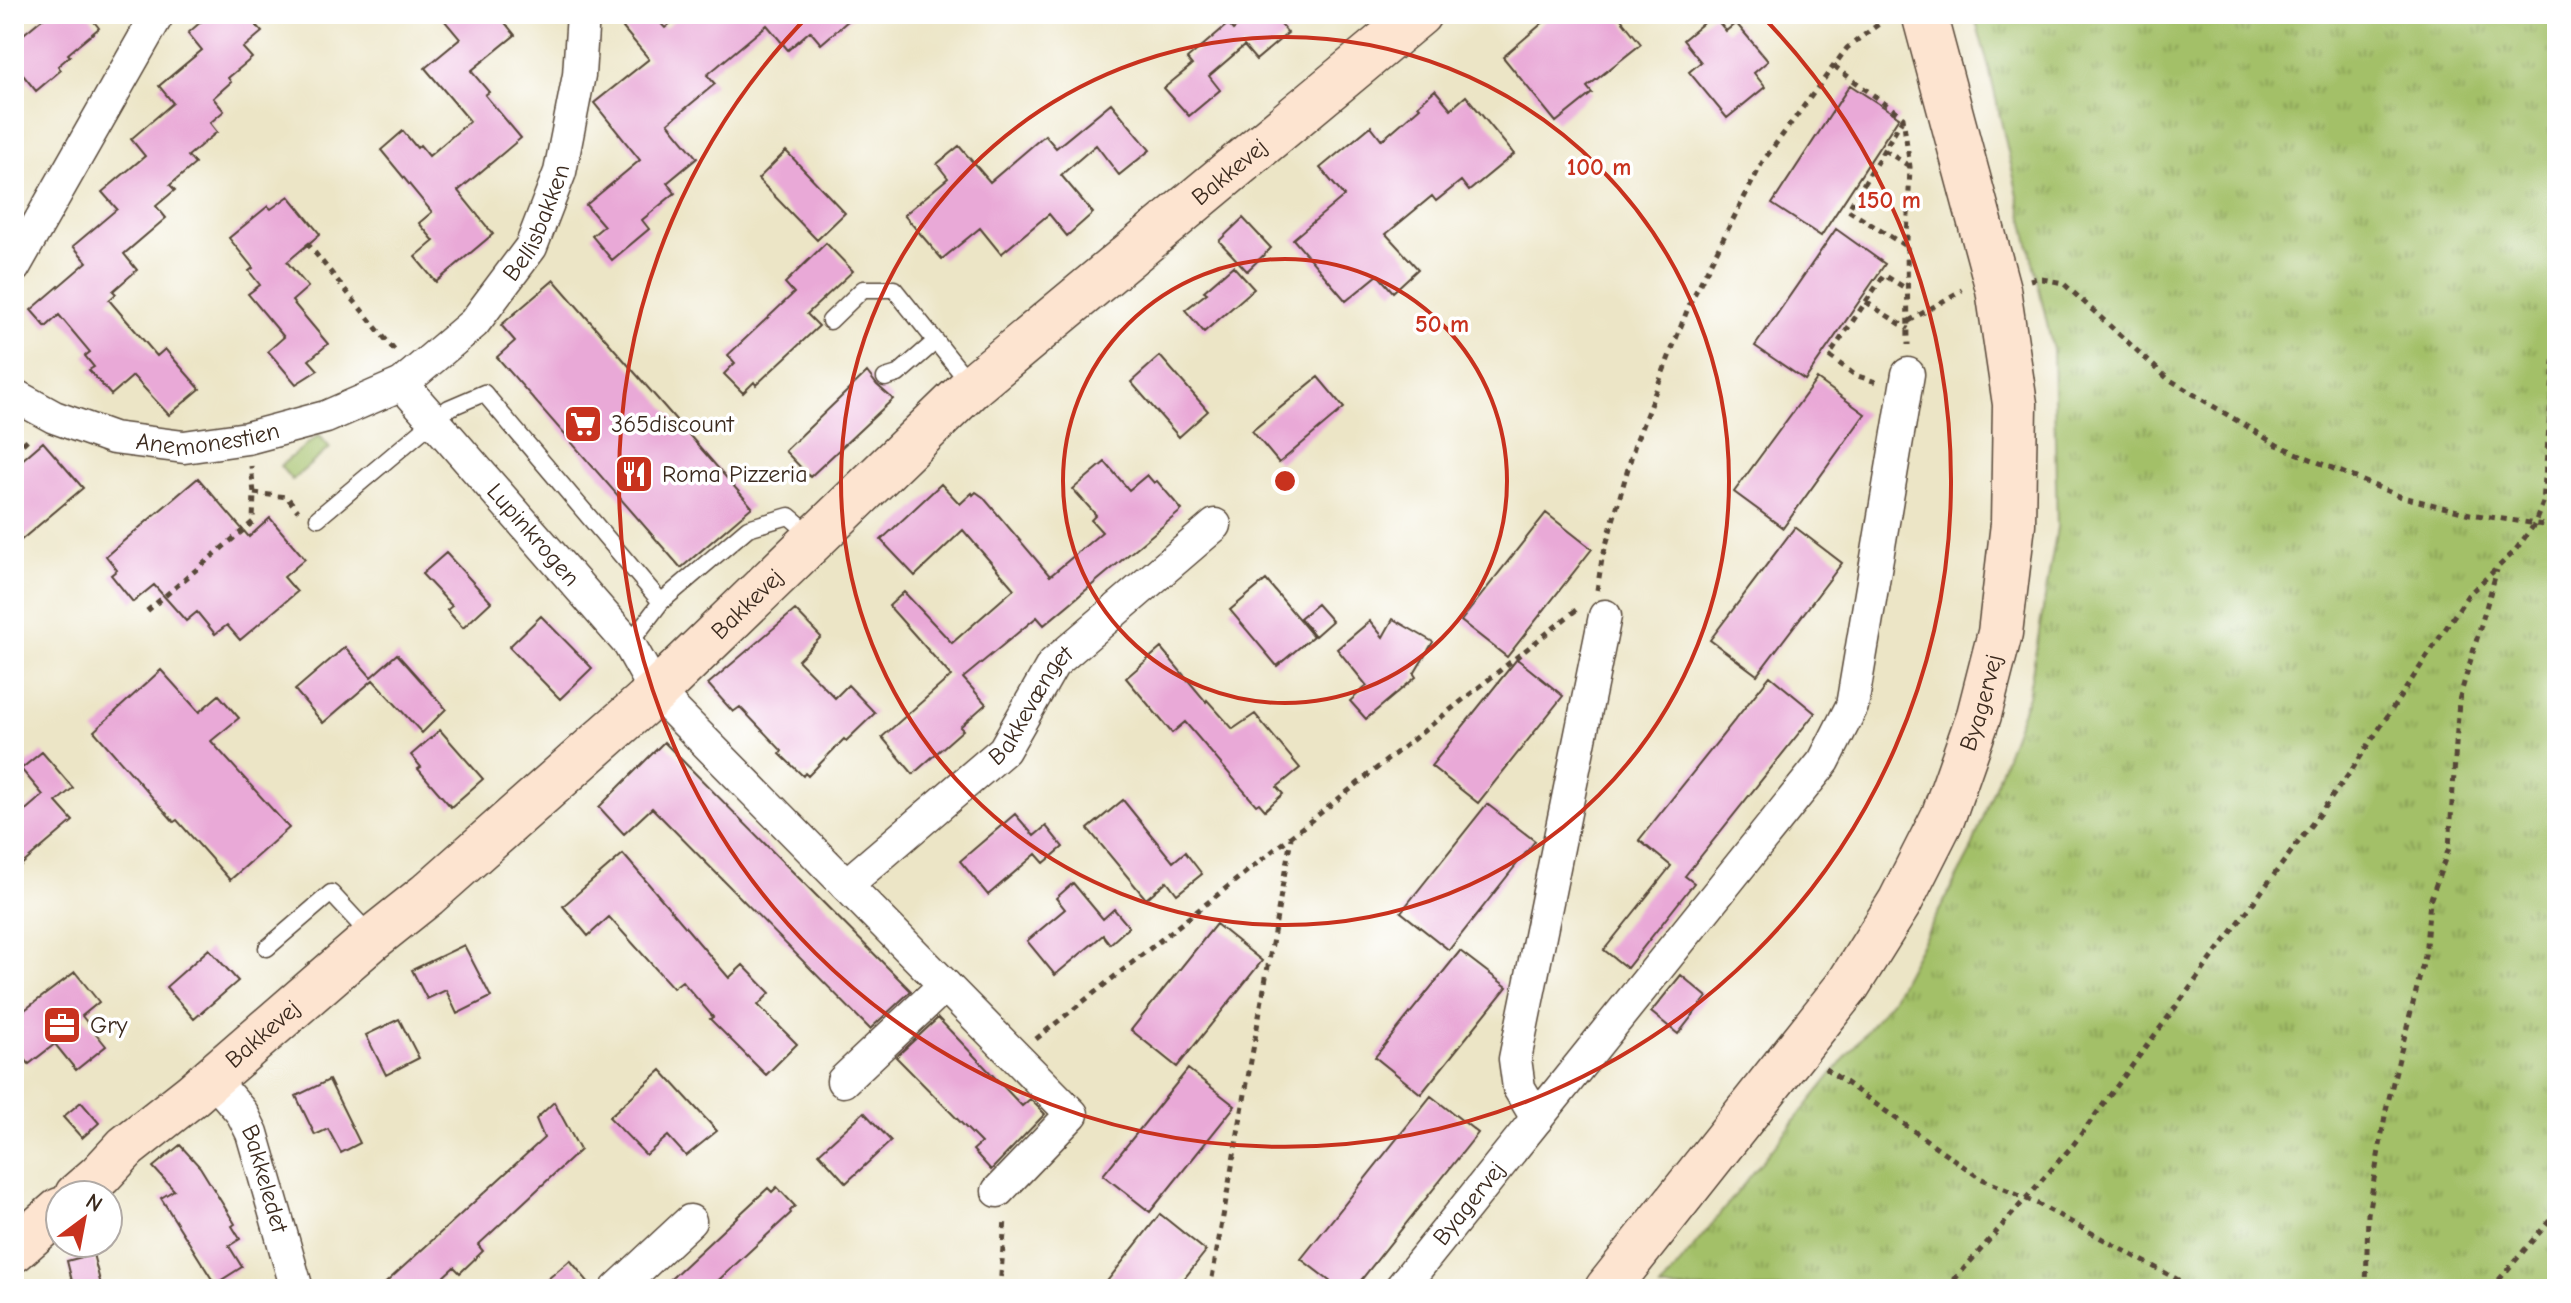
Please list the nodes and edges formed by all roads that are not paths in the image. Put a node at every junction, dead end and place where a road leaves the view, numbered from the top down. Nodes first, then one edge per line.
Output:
1 (158, 14) edge
2 (583, 14) edge
3 (1419, 14) edge
4 (1924, 14) edge
5 (14, 267) edge
6 (830, 321) dead end
7 (936, 341) junction
8 (885, 378) dead end
9 (408, 379) junction
10 (1907, 383) road end
11 (972, 386) junction
12 (14, 395) edge
13 (433, 421) junction
14 (318, 518) road end
15 (1215, 525) dead end
16 (814, 537) junction
17 (661, 602) junction
18 (1601, 605) road end
19 (629, 644) junction
20 (656, 692) junction
21 (846, 885) junction
22 (373, 938) junction
23 (267, 948) dead end
24 (945, 985) junction
25 (212, 1078) junction
26 (843, 1081) dead end
27 (1537, 1118) junction
28 (95, 1179) edge
29 (998, 1191) road end
30 (690, 1221) dead end
31 (44, 1224) edge
32 (14, 1250) edge
33 (297, 1289) edge
34 (617, 1289) edge
35 (1400, 1289) edge
36 (1607, 1289) edge

1 - 5 street
2 - 9 street, Bellisbakken
3 - 11 street, Bakkevej
4 - 36 street, Byagervej
6 - 7 lane
7 - 8 lane
7 - 11 lane
9 - 12 street, Anemonestien
9 - 13 street, Lupinkrogen
10 - 27 street, Byagervej
11 - 16 street, Bakkevej
13 - 14 lane
13 - 17 lane
13 - 19 street, Lupinkrogen
15 - 21 street, Bakkevænget
16 - 17 lane
16 - 20 street, Bakkevej
17 - 19 lane
18 - 27 street
19 - 20 street, Lupinkrogen
20 - 21 street
20 - 22 street, Bakkevej
21 - 24 street
22 - 23 lane
22 - 25 street, Bakkevej
24 - 26 street
24 - 29 street
25 - 28 street, Bakkevej
25 - 33 street, Bakkeledet
27 - 35 street, Byagervej
30 - 34 street
31 - 32 street

